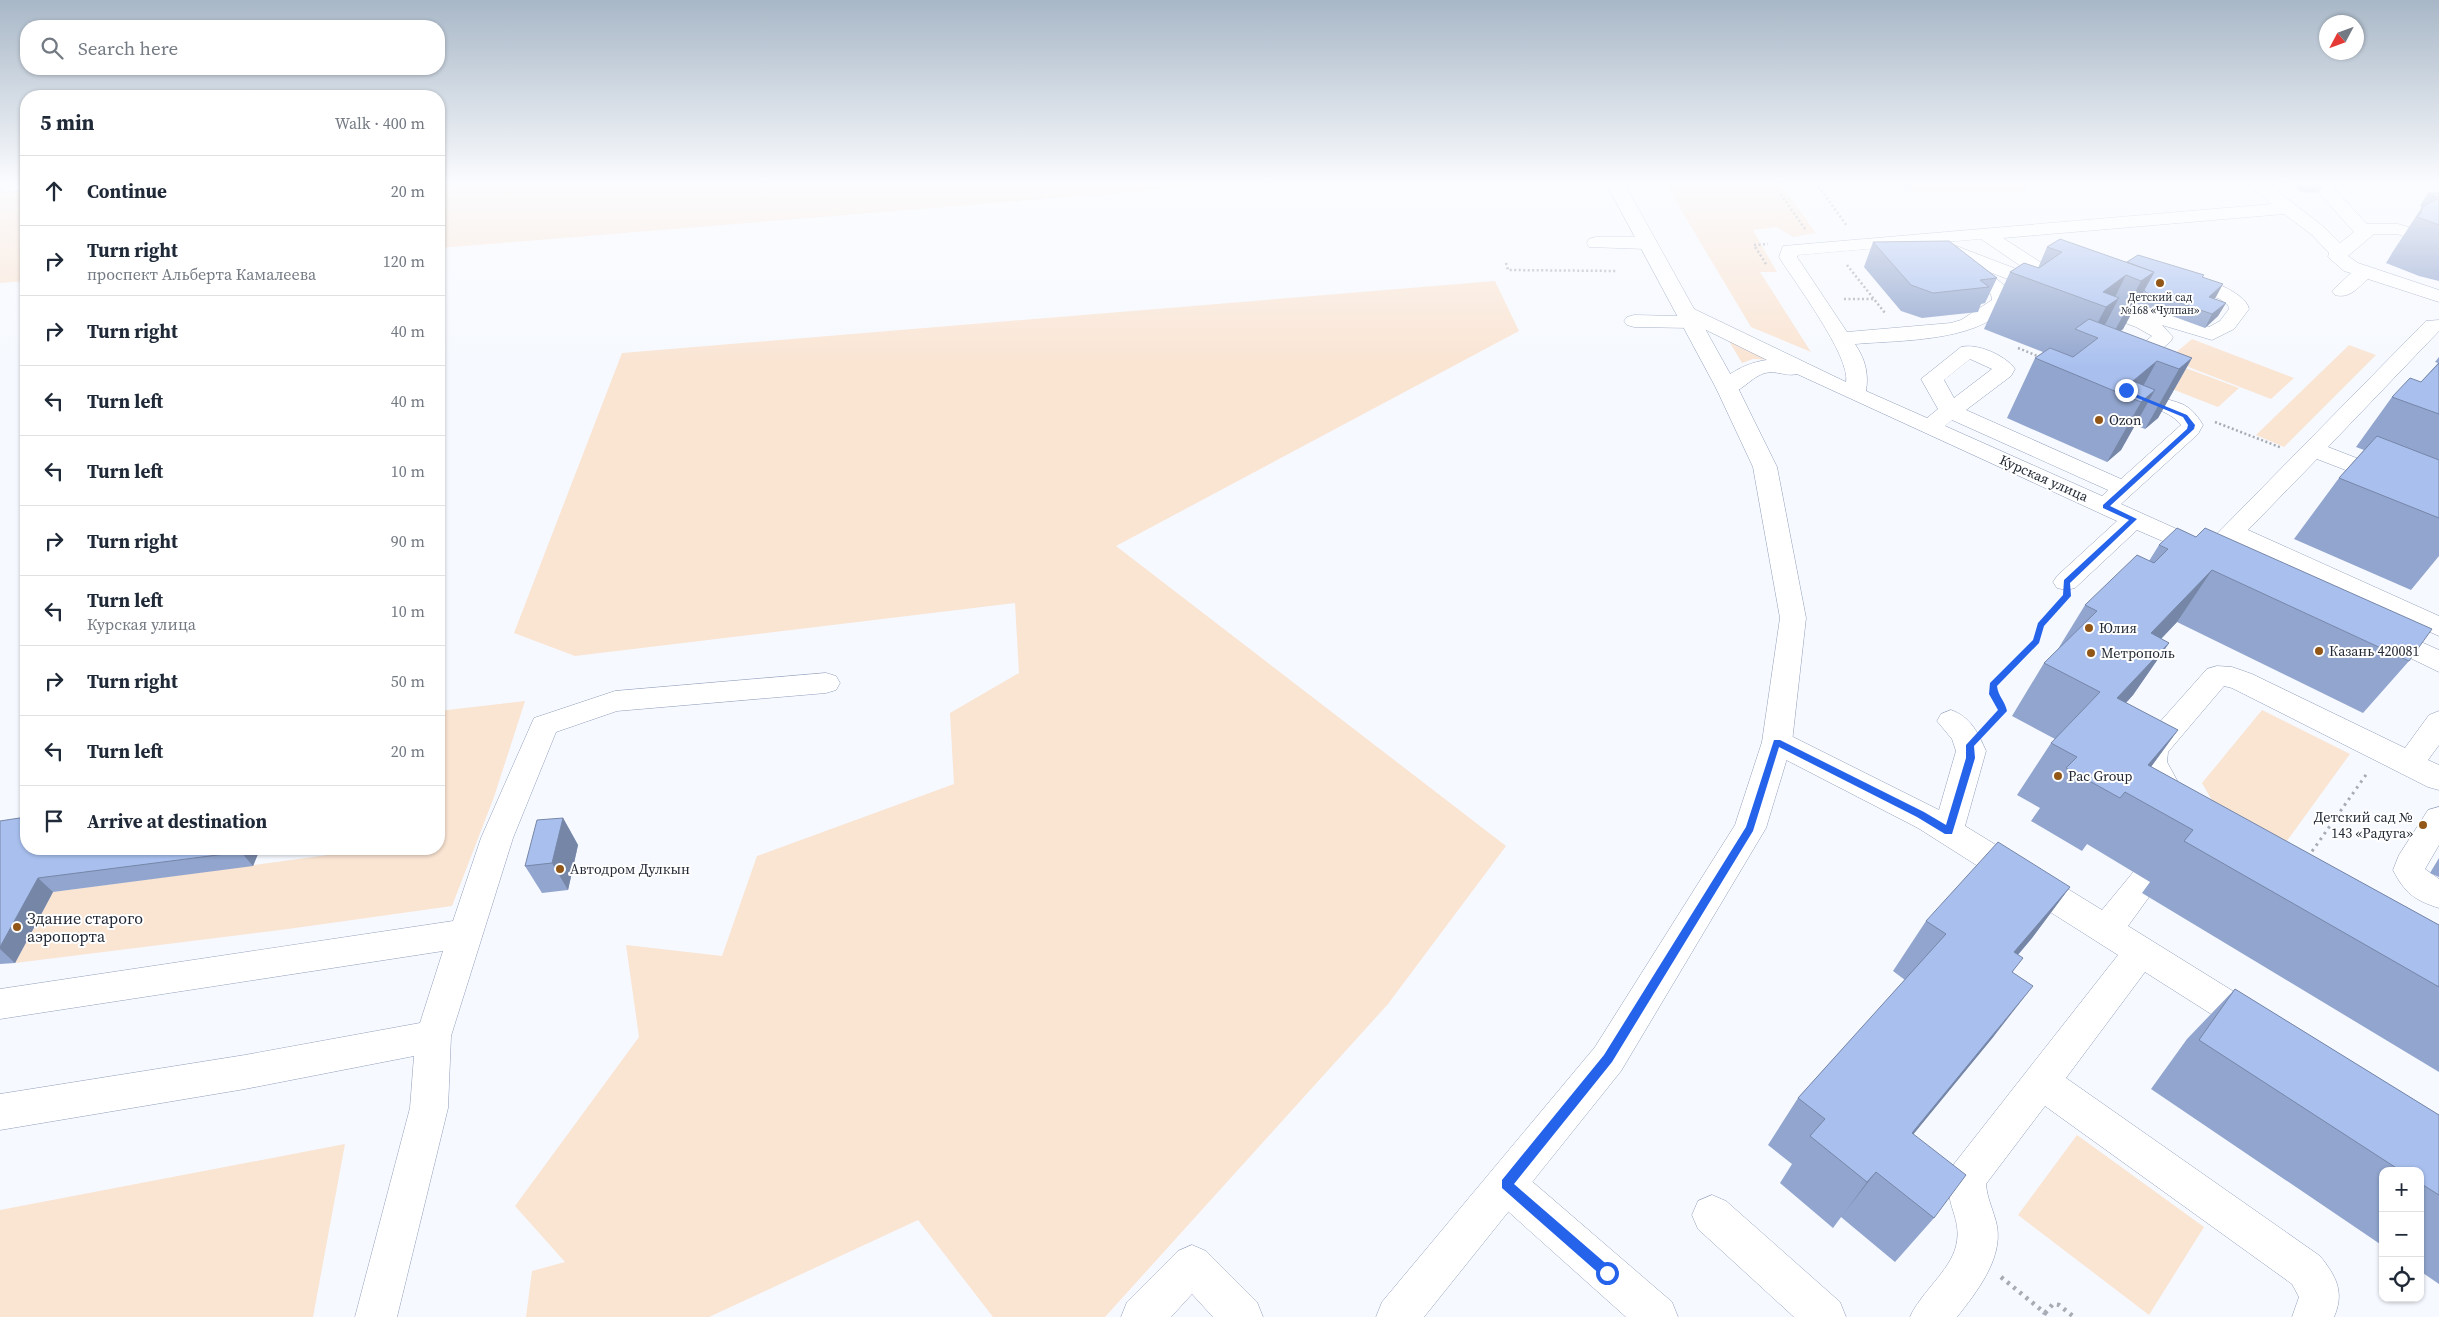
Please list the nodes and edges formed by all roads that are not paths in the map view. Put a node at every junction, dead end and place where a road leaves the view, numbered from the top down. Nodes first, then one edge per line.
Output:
1 (1647, 244) edge
2 (1835, 244) edge
3 (1935, 244) edge
4 (2002, 244) edge
5 (2331, 244) edge
6 (2349, 244) edge
7 (1950, 250) junction
8 (2339, 253) junction
9 (2162, 272) edge
10 (2364, 272) junction
11 (2075, 290) junction
12 (2342, 291) dead end
13 (2439, 296) edge
14 (1689, 318) junction
15 (1634, 321) dead end
16 (2433, 325) dead end
17 (1947, 329) junction
18 (1842, 339) junction
19 (1968, 351) junction
20 (1727, 388) junction
21 (1847, 389) junction
22 (1950, 411) junction
23 (1929, 426) junction
24 (2309, 453) junction
25 (2125, 489) junction
26 (2439, 499) edge
27 (2105, 506) junction
28 (2134, 519) junction
29 (2231, 532) junction
30 (2211, 554) junction
31 (2235, 565) edge
32 (2066, 582) road end
33 (2359, 623) edge
34 (2439, 626) edge
35 (2439, 662) edge
36 (826, 683) dead end
37 (1951, 721) dead end
38 (2439, 722) edge
39 (1777, 742) junction
40 (2410, 764) junction
41 (2439, 779) edge
42 (2439, 819) edge
43 (2190, 826) edge
44 (1948, 831) junction
45 (2146, 879) dead end
46 (2439, 895) edge
47 (2106, 930) junction
48 (465, 933) junction
49 (2141, 952) junction
50 (0, 1004) edge
51 (433, 1036) junction
52 (2282, 1040) edge
53 (2041, 1081) junction
54 (0, 1112) edge
55 (1506, 1184) junction
56 (1712, 1215) dead end
57 (376, 1317) edge
58 (1142, 1317) edge
59 (1242, 1317) edge
60 (1397, 1317) edge
61 (1657, 1317) edge
62 (1825, 1317) edge
63 (1931, 1317) edge
64 (2313, 1317) edge

1 - 14 main road
2 - 18 main road
3 - 7 main road
4 - 11 main road
5 - 8 main road
6 - 8 main road
7 - 11 main road
7 - 17 main road
8 - 10 main road
9 - 11 main road
10 - 12 main road
10 - 13 main road
11 - 25 main road
14 - 15 main road
14 - 20 main road
14 - 21 main road, Курская улица
16 - 24 main road
17 - 18 main road
17 - 19 main road
18 - 21 main road
19 - 22 main road
19 - 22 main road
20 - 21 main road, Курская улица
20 - 39 main road
21 - 23 main road, Курская улица
22 - 23 main road
22 - 25 main road
23 - 27 main road, Курская улица
24 - 26 main road
24 - 29 main road
25 - 27 main road
27 - 28 main road, Курская улица
28 - 30 main road, Курская улица
28 - 32 main road
29 - 30 main road
29 - 34 main road
30 - 31 main road, Курская улица
33 - 35 main road
36 - 48 main road
37 - 44 main road
38 - 40 main road
39 - 44 main road
39 - 55 main road
40 - 41 main road
40 - 43 main road
42 - 46 main road
44 - 47 main road
45 - 47 main road
47 - 49 main road
48 - 50 main road
48 - 51 main road
49 - 52 main road
49 - 53 main road
51 - 54 main road
51 - 57 main road
53 - 63 main road
53 - 64 main road
55 - 60 main road
55 - 61 main road
56 - 62 main road
58 - 59 main road

